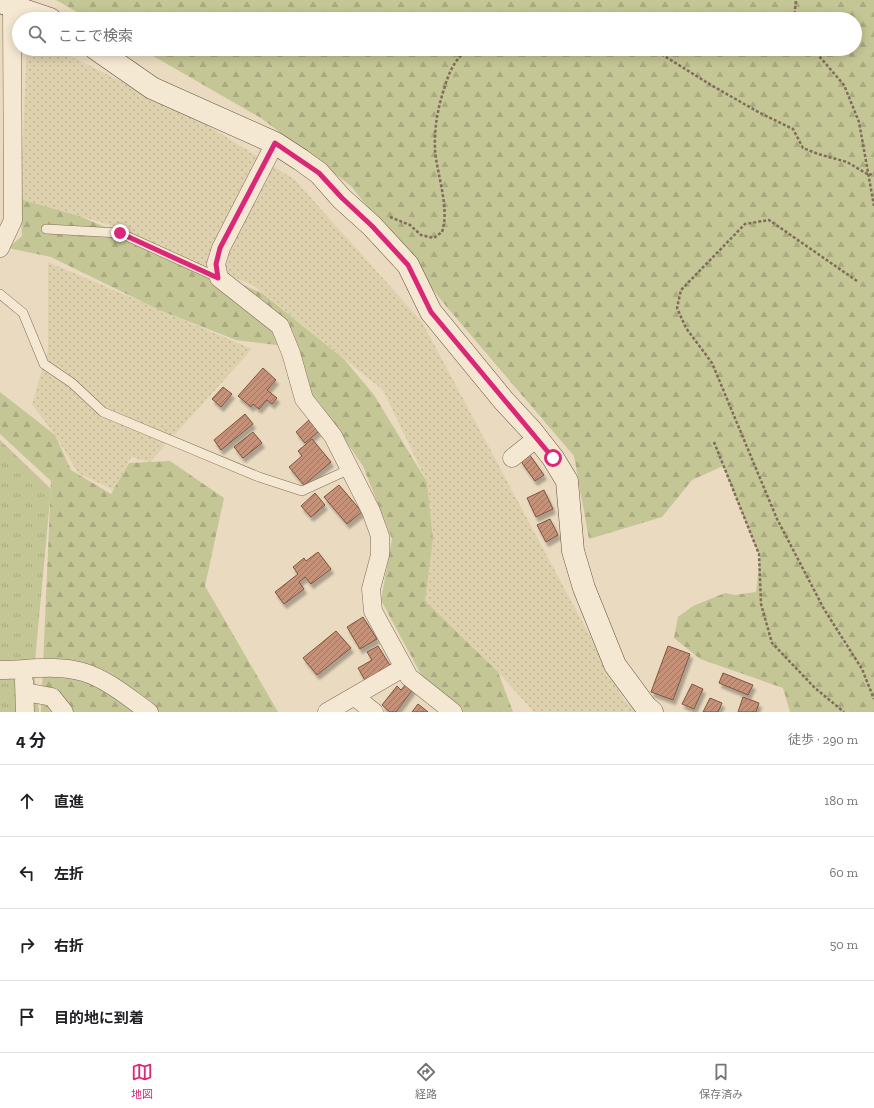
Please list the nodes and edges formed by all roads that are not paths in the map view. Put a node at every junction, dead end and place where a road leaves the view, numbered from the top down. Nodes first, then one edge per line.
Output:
1 (7, 3) edge
2 (31, 12) edge
3 (106, 56) edge
4 (275, 143) junction
5 (46, 229) dead end
6 (0, 248) edge
7 (218, 278) junction
8 (0, 294) edge
9 (537, 438) junction
10 (512, 458) dead end
11 (350, 469) junction
12 (403, 668) junction
13 (0, 670) edge
14 (23, 670) junction
15 (26, 692) junction
16 (354, 696) junction
17 (25, 712) edge
18 (64, 712) edge
19 (149, 712) edge
20 (328, 712) edge
21 (374, 712) edge
22 (453, 712) edge
23 (652, 712) edge

1 - 2 street
1 - 6 street
3 - 4 street
4 - 7 street
4 - 9 street
5 - 7 lane
7 - 11 street
8 - 11 lane
9 - 10 street
9 - 23 street
11 - 12 street
12 - 16 street
12 - 22 street
13 - 14 street
14 - 15 street
14 - 19 street
15 - 17 street
15 - 18 street
16 - 20 street
16 - 21 street

